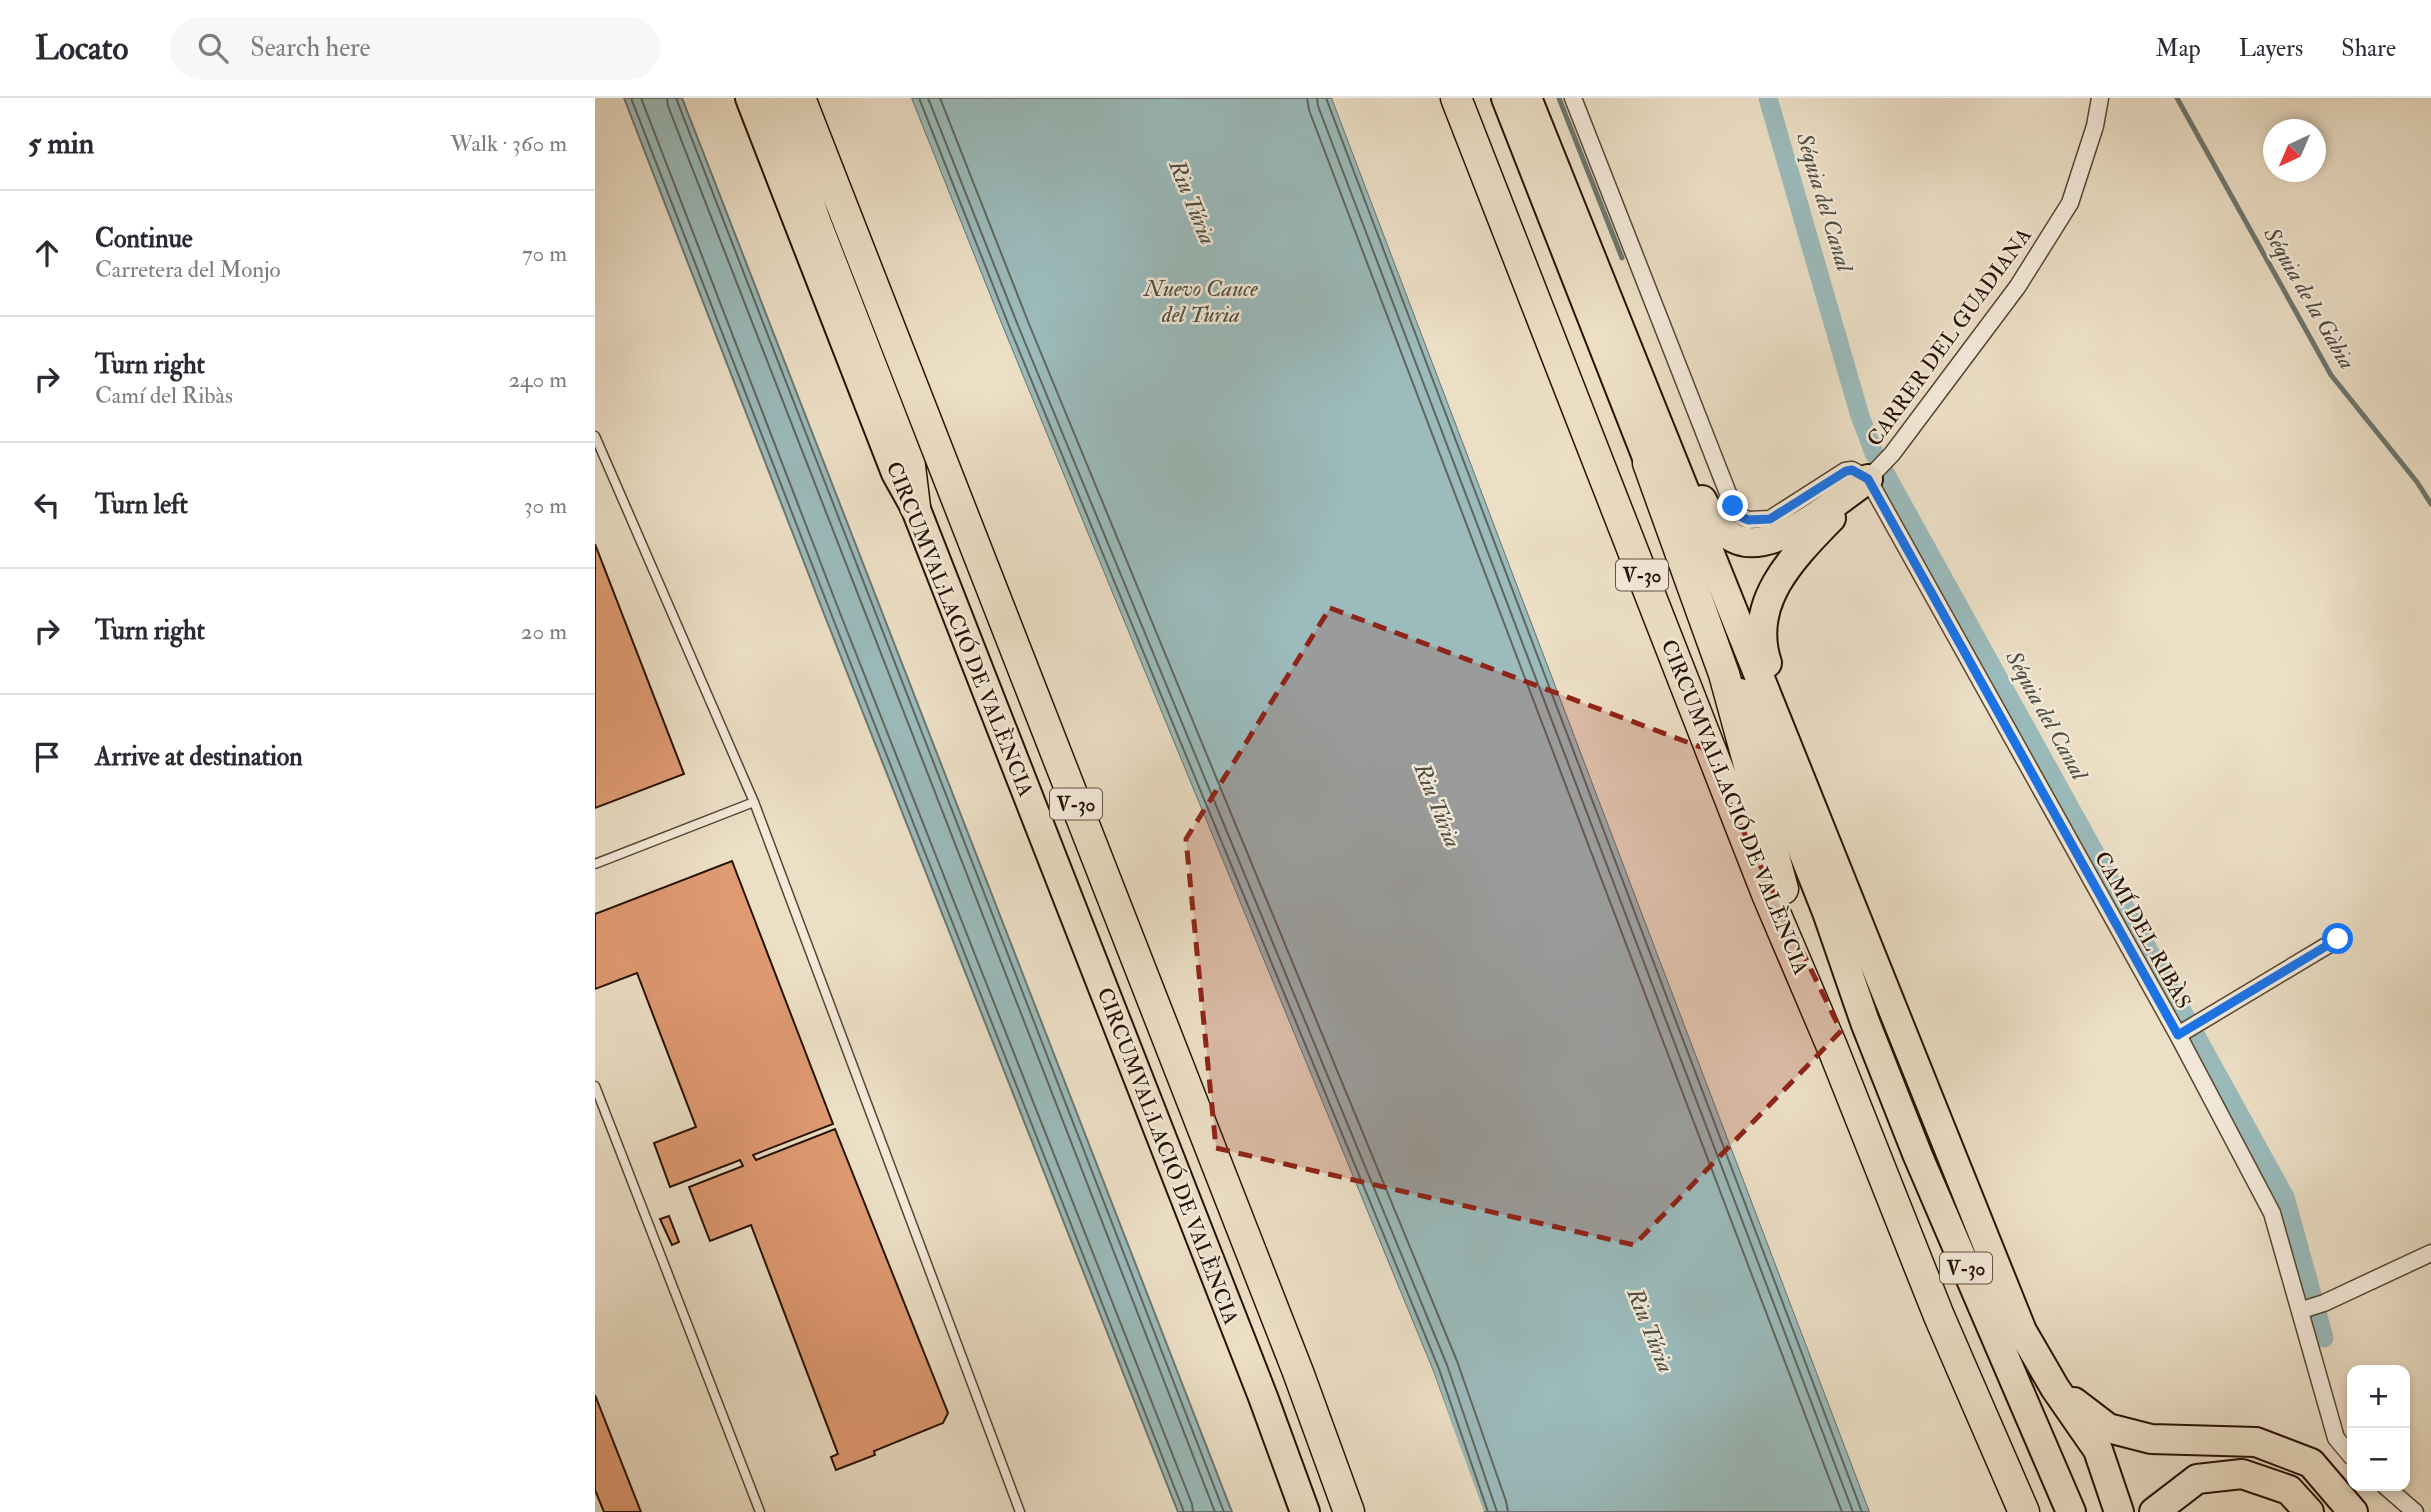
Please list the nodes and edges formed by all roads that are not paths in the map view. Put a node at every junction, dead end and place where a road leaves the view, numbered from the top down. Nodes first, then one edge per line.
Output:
1 (750, 98) edge
2 (775, 98) edge
3 (800, 98) edge
4 (1456, 98) edge
5 (1506, 98) edge
6 (1527, 98) edge
7 (1573, 98) edge
8 (2100, 98) edge
9 (1561, 183) junction
10 (595, 436) edge
11 (1648, 463) junction
12 (1868, 479) junction
13 (915, 507) junction
14 (754, 802) junction
15 (1830, 848) junction
16 (595, 864) edge
17 (2338, 939) dead end
18 (2178, 1035) junction
19 (1833, 1049) junction
20 (595, 1086) edge
21 (2431, 1253) edge
22 (2302, 1310) junction
23 (2055, 1388) junction
24 (2347, 1451) edge
25 (2391, 1491) edge
26 (761, 1512) edge
27 (1020, 1512) edge
28 (1305, 1512) edge
29 (1349, 1512) edge
30 (2024, 1512) edge
31 (2071, 1512) edge
32 (2119, 1512) edge
33 (2154, 1512) edge
34 (2309, 1512) edge
35 (2353, 1512) edge
36 (2415, 1512) edge

1 - 13 highway, CIRCUMVAL·LACIÓ DE VALÈNCIA / V-30
2 - 13 highway
3 - 29 highway, CIRCUMVAL·LACIÓ DE VALÈNCIA / V-30
4 - 19 highway, CIRCUMVAL·LACIÓ DE VALÈNCIA / V-30
5 - 11 highway, CIRCUMVAL·LACIÓ DE VALÈNCIA / V-30
6 - 9 highway
7 - 12 street
8 - 12 street, CARRER DEL GUADIANA
9 - 12 highway
9 - 15 highway
10 - 14 lane
11 - 19 highway
11 - 31 highway, CIRCUMVAL·LACIÓ DE VALÈNCIA / V-30
12 - 15 highway
12 - 18 street, CAMÍ DEL RIBÀS
13 - 28 highway, CIRCUMVAL·LACIÓ DE VALÈNCIA / V-30
14 - 16 lane
14 - 27 lane
15 - 23 highway
17 - 18 street
18 - 22 street, CAMÍ DEL RIBÀS
19 - 30 highway, CIRCUMVAL·LACIÓ DE VALÈNCIA / V-30
20 - 26 lane
21 - 22 street
22 - 24 street, CAMÍ DEL RIBÀS
23 - 32 highway
23 - 35 highway
25 - 36 street
33 - 34 highway

